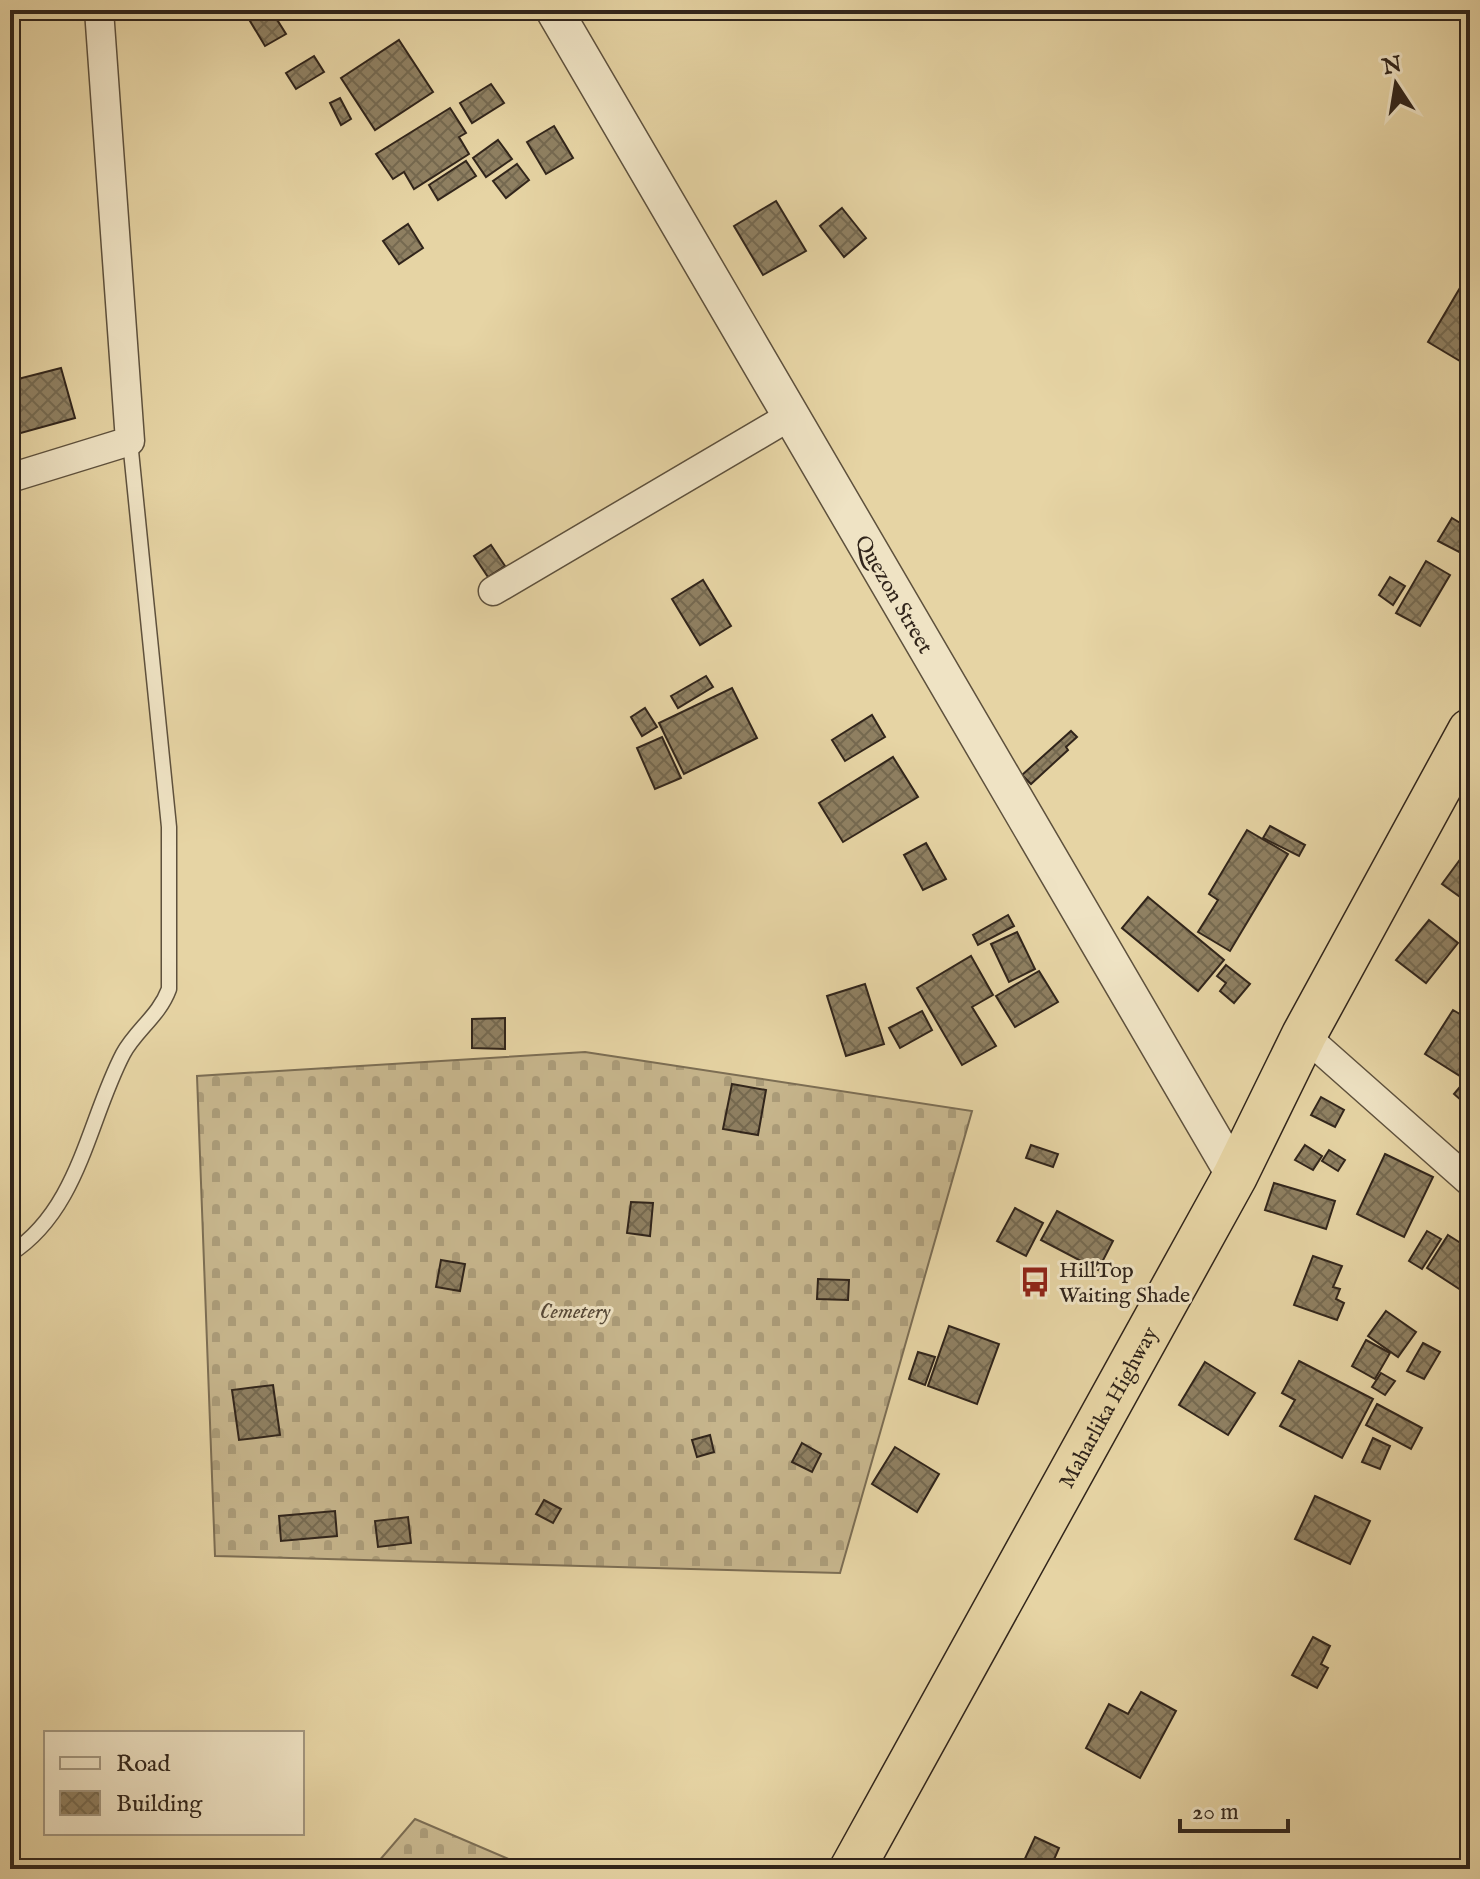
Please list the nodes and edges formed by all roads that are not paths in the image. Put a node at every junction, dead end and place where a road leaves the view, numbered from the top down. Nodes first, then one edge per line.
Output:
1 (99, 10) edge
2 (554, 10) edge
3 (792, 415) junction
4 (130, 441) junction
5 (10, 478) edge
6 (493, 591) dead end
7 (1470, 731) edge
8 (1304, 1035) junction
9 (1235, 1176) junction
10 (1470, 1182) edge
11 (10, 1254) edge
12 (852, 1869) edge

1 - 4 street
2 - 3 street, Quezon Street
3 - 6 street
3 - 9 street, Quezon Street
4 - 5 street
4 - 11 lane
7 - 8 highway, Maharlika Highway
8 - 9 highway, Maharlika Highway
8 - 10 street
9 - 12 highway, Maharlika Highway

